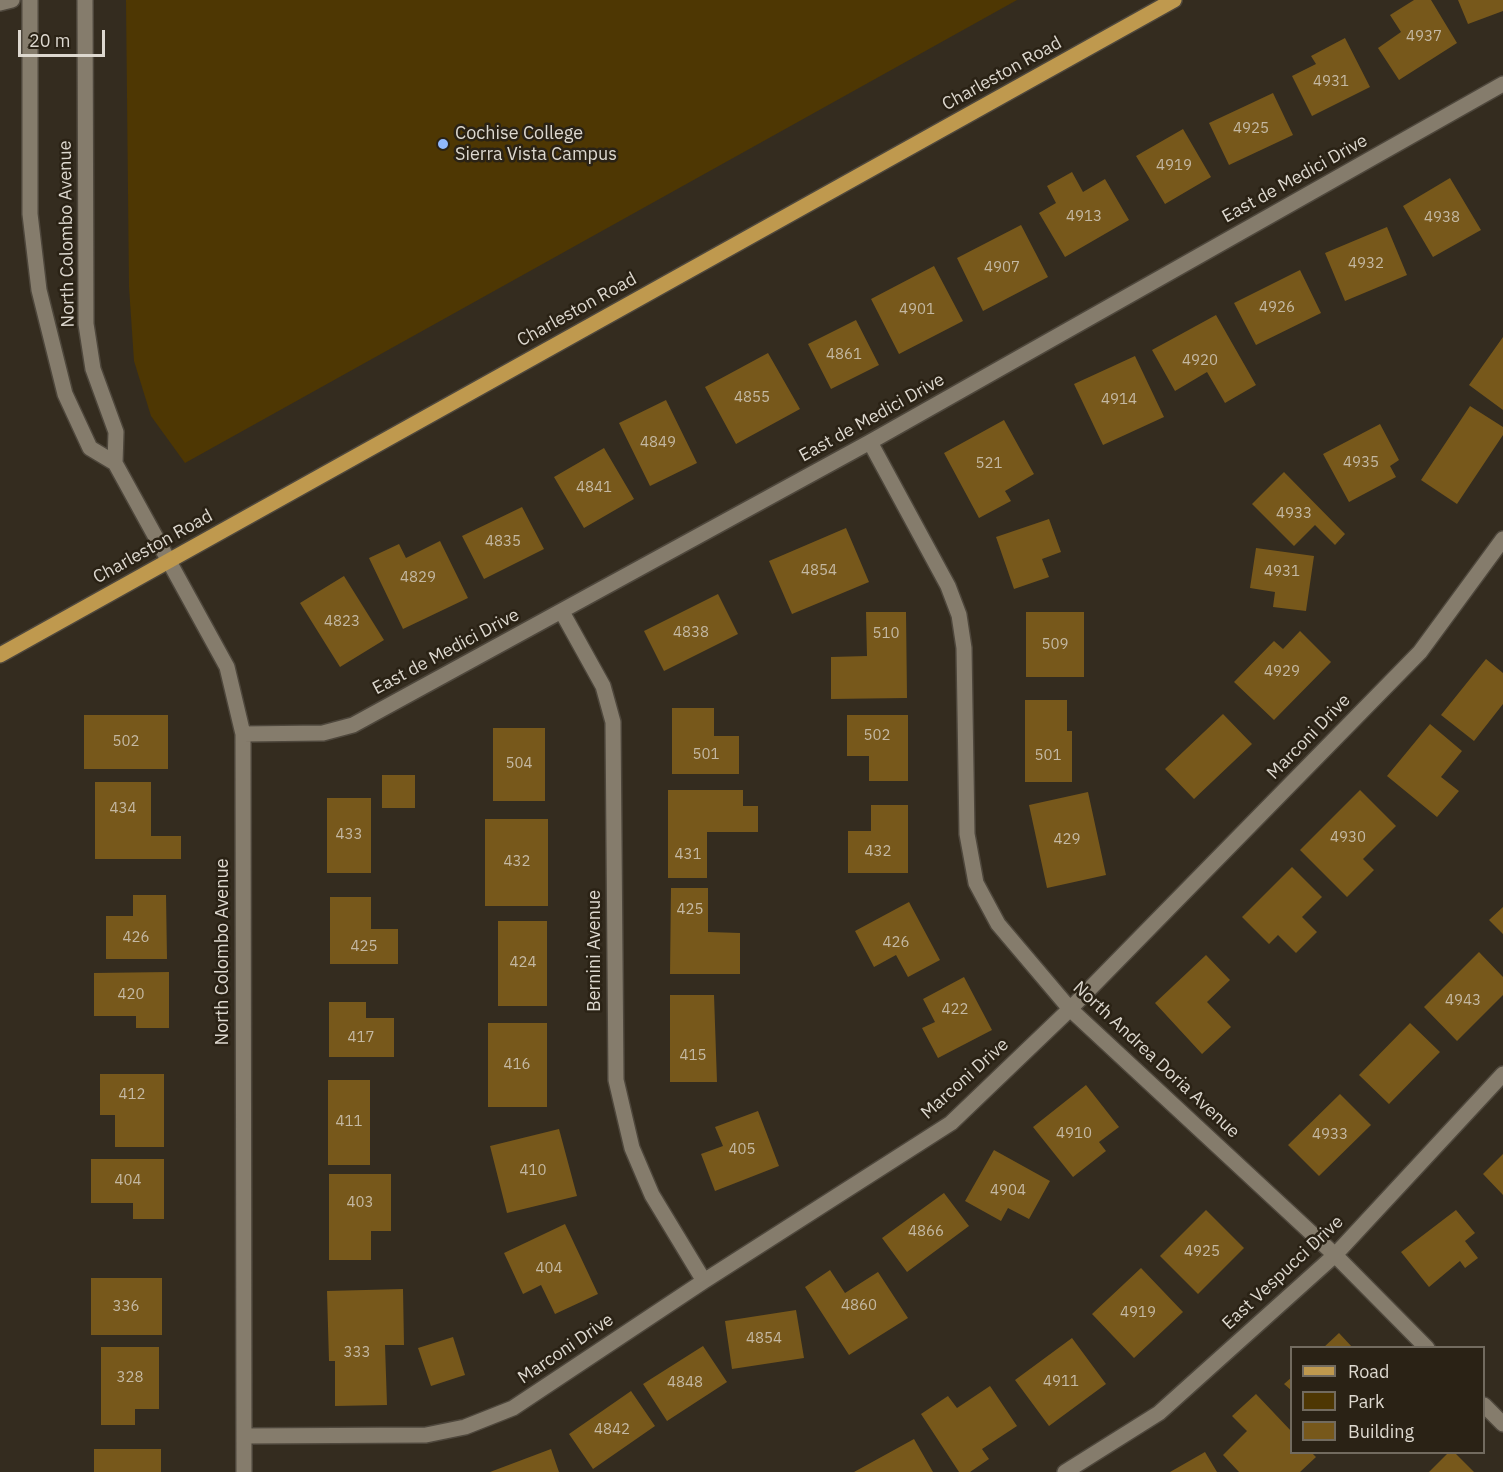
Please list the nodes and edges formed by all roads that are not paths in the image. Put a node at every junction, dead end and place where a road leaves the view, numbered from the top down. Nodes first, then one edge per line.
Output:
1 (12, 0) edge
2 (30, 0) edge
3 (85, 0) edge
4 (1174, 0) edge
5 (0, 3) edge
6 (1503, 84) edge
7 (870, 442) junction
8 (115, 463) junction
9 (1503, 539) edge
10 (168, 561) junction
11 (562, 612) junction
12 (0, 655) edge
13 (243, 734) junction
14 (1070, 1009) junction
15 (1503, 1074) edge
16 (1335, 1255) junction
17 (704, 1281) junction
18 (1426, 1346) edge
19 (1485, 1406) edge
20 (1503, 1424) edge
21 (243, 1436) junction
22 (244, 1472) edge
23 (1065, 1472) edge

1 - 5 street
2 - 8 street, North Colombo Avenue
3 - 8 street, North Colombo Avenue
4 - 10 main road, Charleston Road
6 - 7 street, East de Medici Drive
7 - 11 street, East de Medici Drive
7 - 14 street, North Andrea Doria Avenue
8 - 10 street, North Colombo Avenue
9 - 14 street, Marconi Drive
10 - 12 main road, Charleston Road
10 - 13 street, North Colombo Avenue
11 - 13 street, East de Medici Drive
11 - 17 street, Bernini Avenue
13 - 21 street, North Colombo Avenue
14 - 16 street, North Andrea Doria Avenue
14 - 17 street, Marconi Drive
15 - 16 street, East Vespucci Drive
16 - 18 street, North Andrea Doria Avenue
16 - 23 street, East Vespucci Drive
17 - 21 street, Marconi Drive
19 - 20 street
21 - 22 street, North Colombo Avenue

